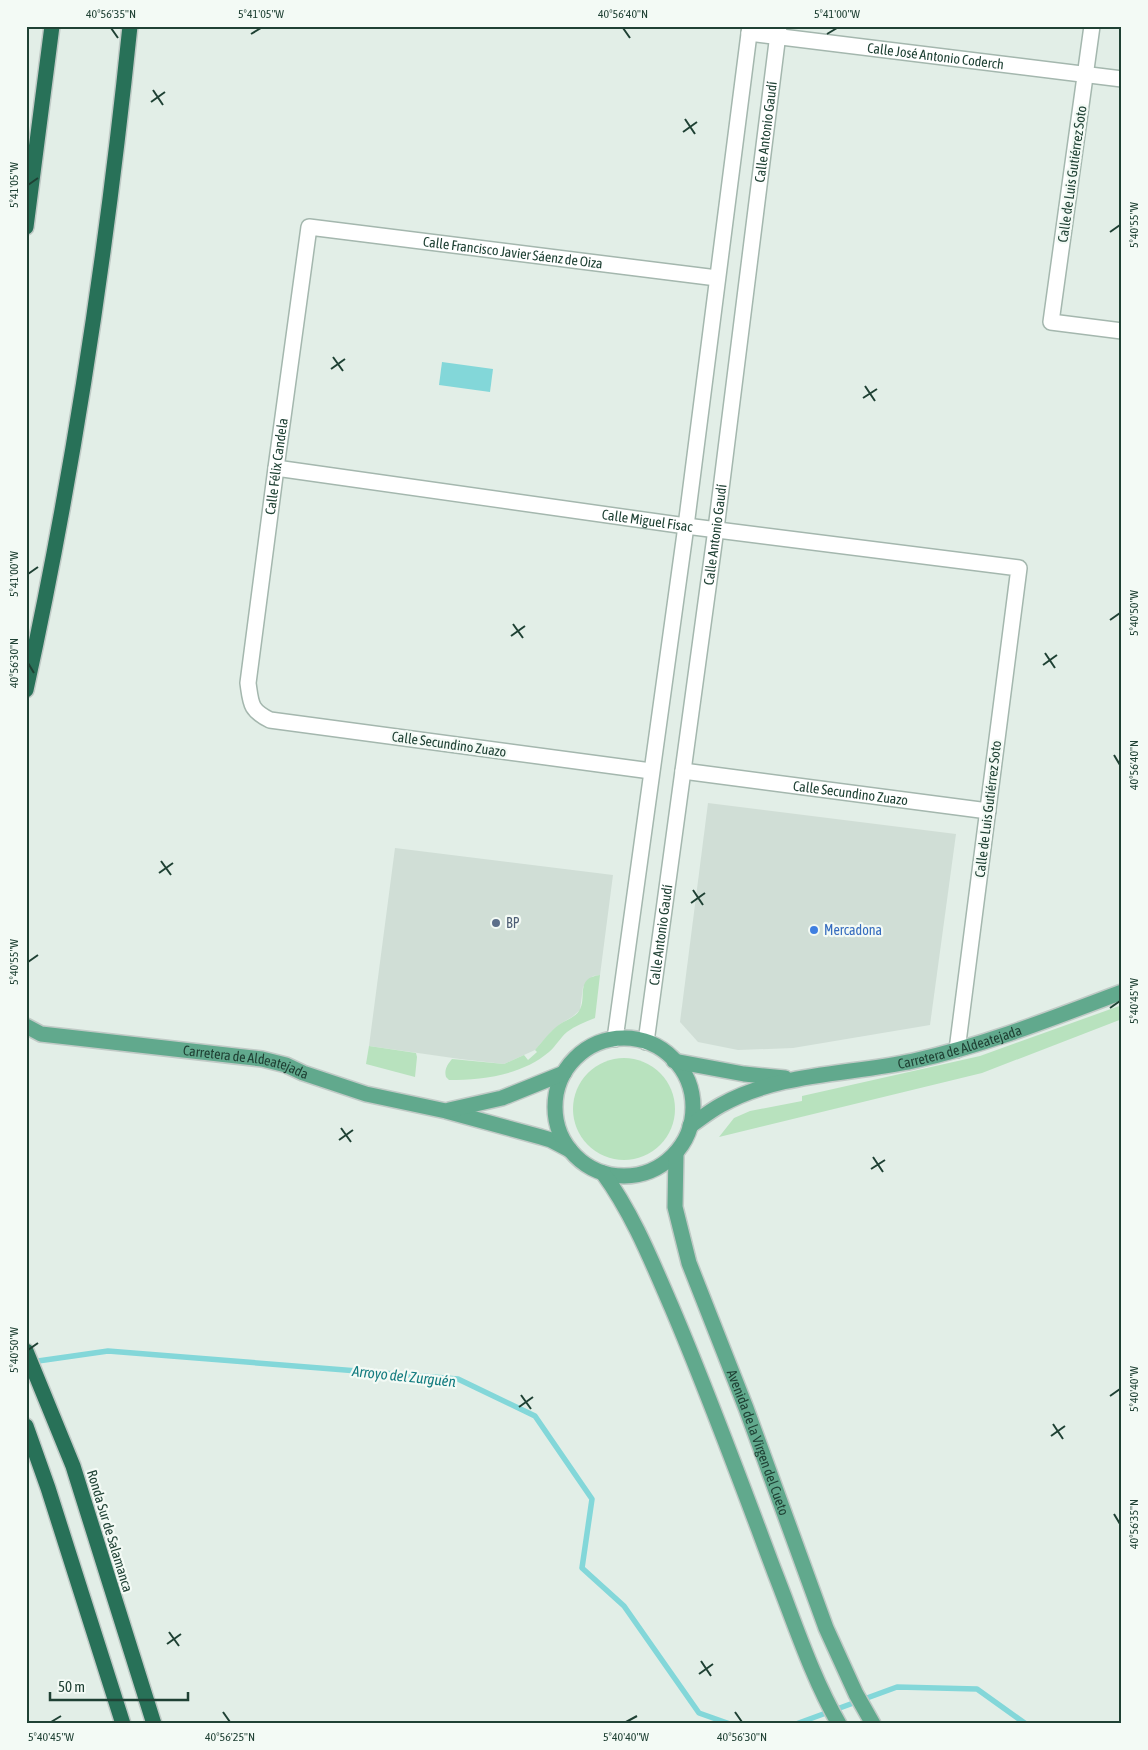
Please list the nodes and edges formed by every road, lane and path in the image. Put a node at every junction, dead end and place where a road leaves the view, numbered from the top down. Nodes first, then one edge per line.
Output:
1 (52, 26) edge
2 (130, 26) edge
3 (1092, 26) edge
4 (750, 30) edge
5 (779, 32) edge
6 (1086, 75) junction
7 (1122, 79) edge
8 (26, 227) edge
9 (310, 228) joint
10 (718, 278) junction
11 (1122, 331) edge
12 (276, 468) junction
13 (686, 526) junction
14 (716, 529) junction
15 (1019, 568) joint
16 (26, 690) edge
17 (252, 706) joint
18 (651, 770) junction
19 (683, 771) junction
20 (988, 811) junction
21 (1122, 992) edge
22 (26, 1026) edge
23 (41, 1034) junction
24 (26, 1039) edge
25 (615, 1039) junction
26 (646, 1042) junction
27 (957, 1050) junction
28 (674, 1061) junction
29 (564, 1073) junction
30 (791, 1079) junction
31 (446, 1111) junction
32 (690, 1126) junction
33 (570, 1150) junction
34 (676, 1153) junction
35 (603, 1173) junction
36 (26, 1351) edge
37 (26, 1426) edge
38 (153, 1721) edge
39 (123, 1724) edge
40 (839, 1724) edge
41 (873, 1724) edge

1 - 8 highway
2 - 16 highway
3 - 6 street, Calle de Luis Gutiérrez Soto
4 - 5 street, Calle José Antonio Coderch
4 - 10 street, Calle Antonio Gaudí
5 - 6 street, Calle José Antonio Coderch
5 - 14 street, Calle Antonio Gaudí
6 - 7 street, Calle José Antonio Coderch
6 - 11 street, Calle de Luis Gutiérrez Soto
9 - 10 street, Calle Francisco Javier Sáenz de Oiza
9 - 12 street, Calle Félix Candela
10 - 13 street, Calle Antonio Gaudí
12 - 13 street, Calle Miguel Fisac
12 - 17 street, Calle Félix Candela
13 - 14 street, Calle Miguel Fisac
13 - 18 street, Calle Antonio Gaudí
14 - 15 street, Calle Miguel Fisac
14 - 19 street, Calle Antonio Gaudí
15 - 20 street, Calle de Luis Gutiérrez Soto
17 - 18 street, Calle Secundino Zuazo
18 - 25 street, Calle Antonio Gaudí
19 - 20 street, Calle Secundino Zuazo
19 - 26 street, Calle Antonio Gaudí
20 - 27 street, Calle de Luis Gutiérrez Soto
21 - 27 main road, Carretera de Aldeatejada
22 - 23 main road, Carretera de Aldeatejada
23 - 24 main road, Carretera de Aldeatejada
23 - 31 main road, Carretera de Aldeatejada
25 - 26 main road
25 - 29 main road
26 - 28 main road
27 - 30 main road, Carretera de Aldeatejada
28 - 30 main road, Carretera de Aldeatejada
28 - 32 main road
29 - 31 main road, Carretera de Aldeatejada
29 - 33 main road
30 - 32 main road, Carretera de Aldeatejada
31 - 33 main road, Carretera de Aldeatejada
32 - 34 main road
33 - 35 main road
34 - 35 main road
34 - 41 main road, Avenida de la Virgen del Cueto
35 - 40 main road, Avenida de la Virgen del Cueto
36 - 38 highway, Ronda Sur de Salamanca
37 - 39 highway

